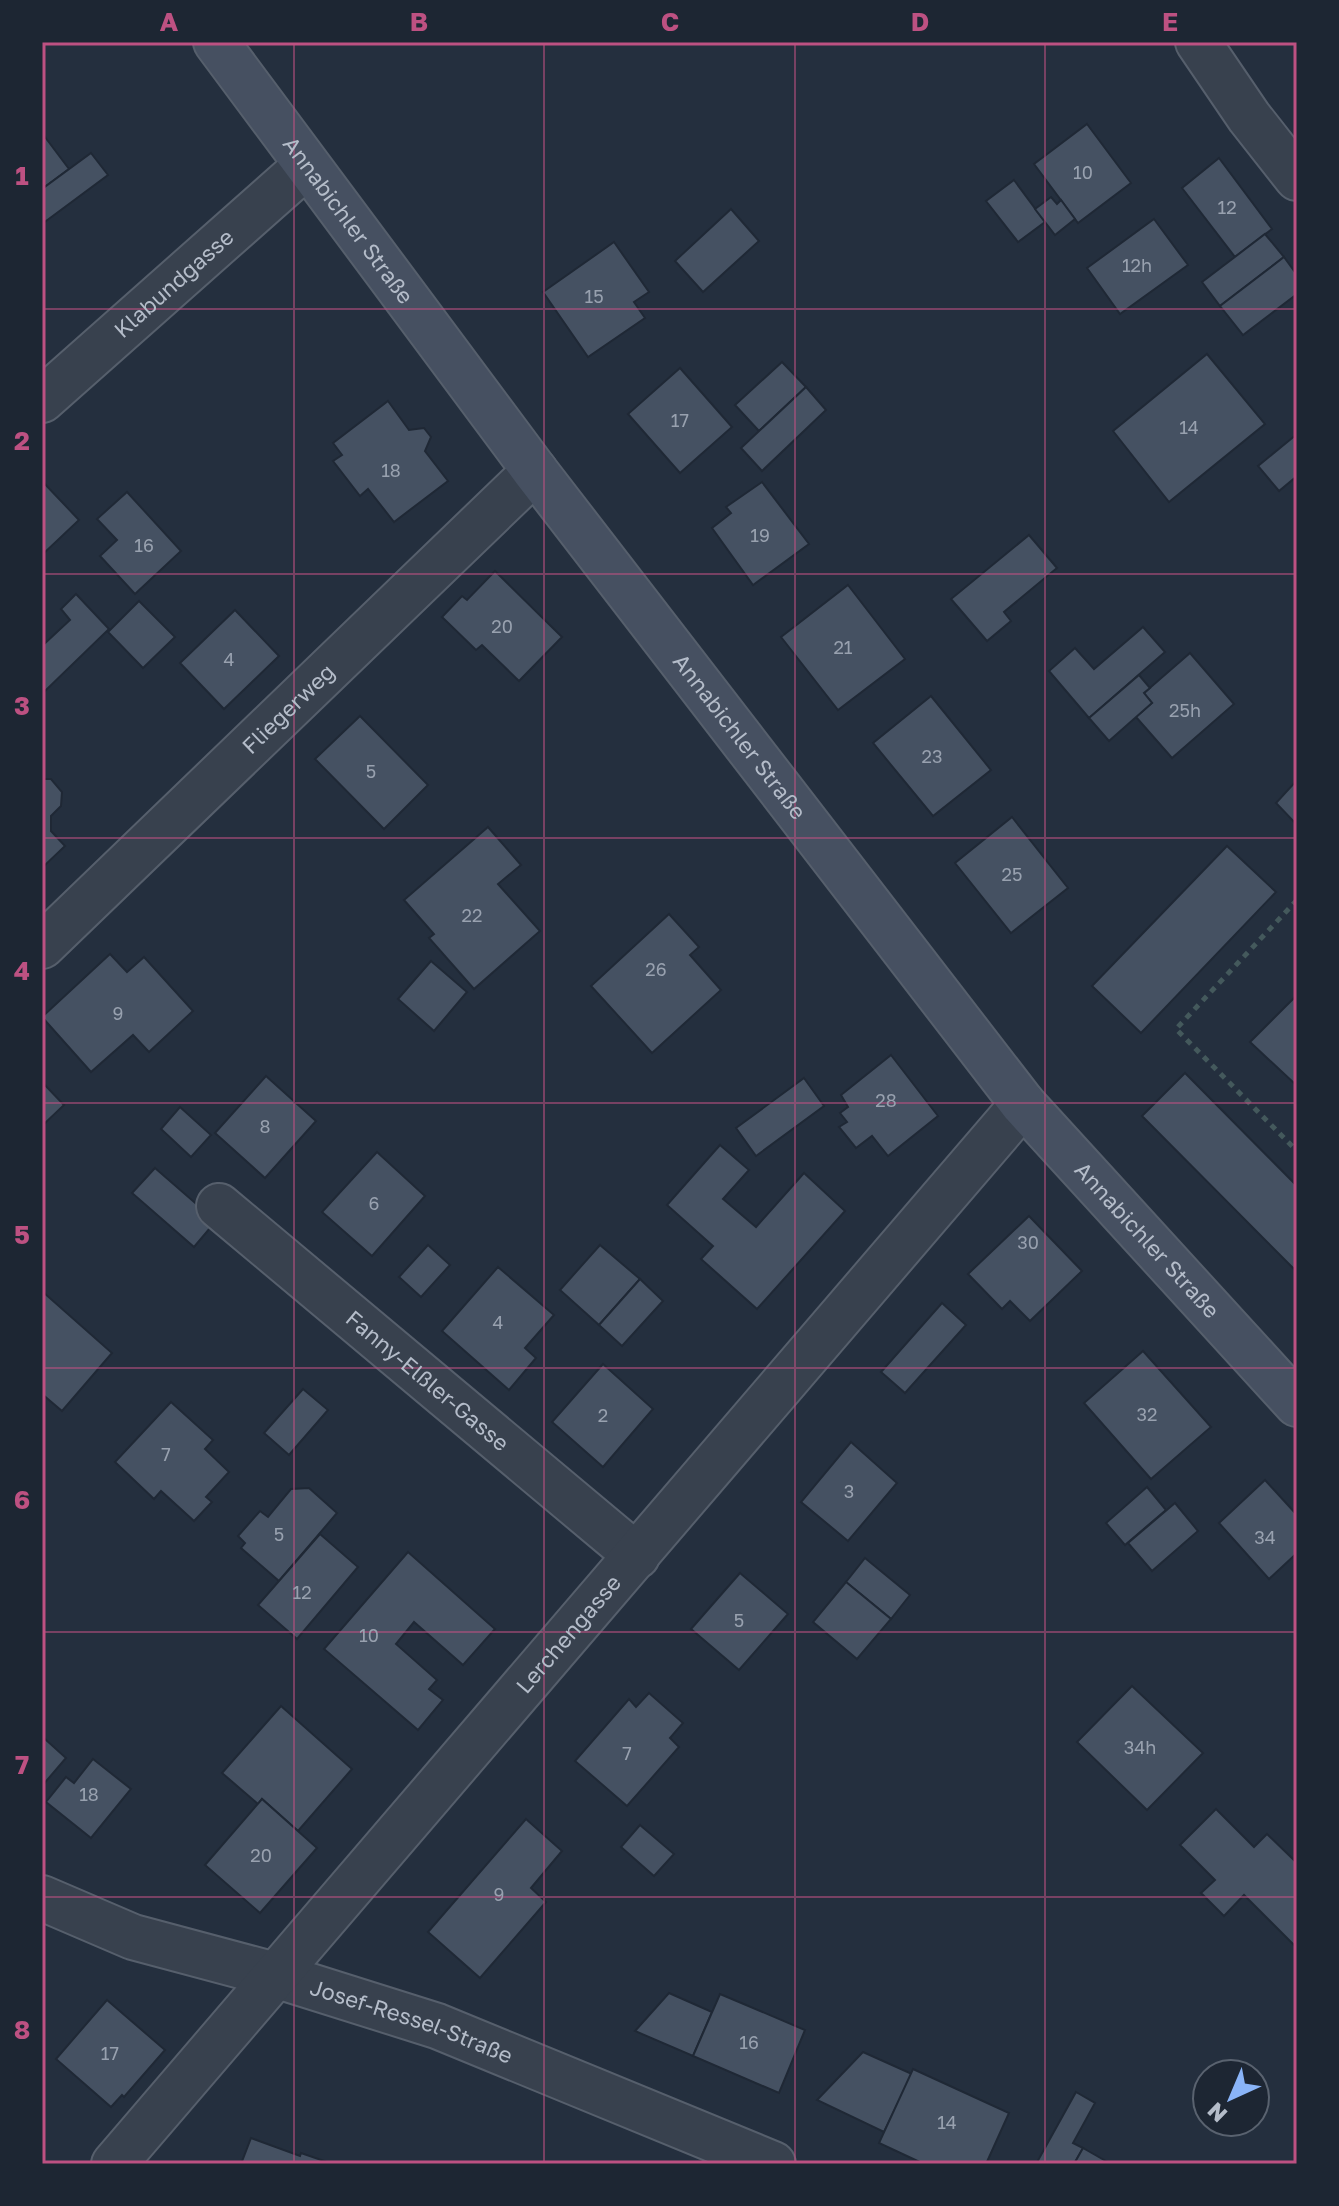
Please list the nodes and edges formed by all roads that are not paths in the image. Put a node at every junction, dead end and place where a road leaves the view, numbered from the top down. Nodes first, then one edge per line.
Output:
1 (216, 42) edge
2 (1198, 42) edge
3 (306, 166) junction
4 (1297, 178) edge
5 (42, 400) edge
6 (535, 471) junction
7 (42, 946) edge
8 (1023, 1104) junction
9 (219, 1206) dead end
10 (1297, 1404) edge
11 (637, 1556) junction
12 (42, 1898) edge
13 (275, 1975) junction
14 (114, 2164) edge
15 (773, 2164) edge

1 - 3 street, Annabichler Straße
2 - 4 street
3 - 5 street, Klabundgasse
3 - 6 street, Annabichler Straße
6 - 7 street, Fliegerweg
6 - 8 street, Annabichler Straße
8 - 10 street, Annabichler Straße
8 - 11 street, Lerchengasse
9 - 11 street, Fanny-Elßler-Gasse
11 - 13 street, Lerchengasse
12 - 13 street, Josef-Ressel-Straße
13 - 14 street, Lerchengasse
13 - 15 street, Josef-Ressel-Straße

